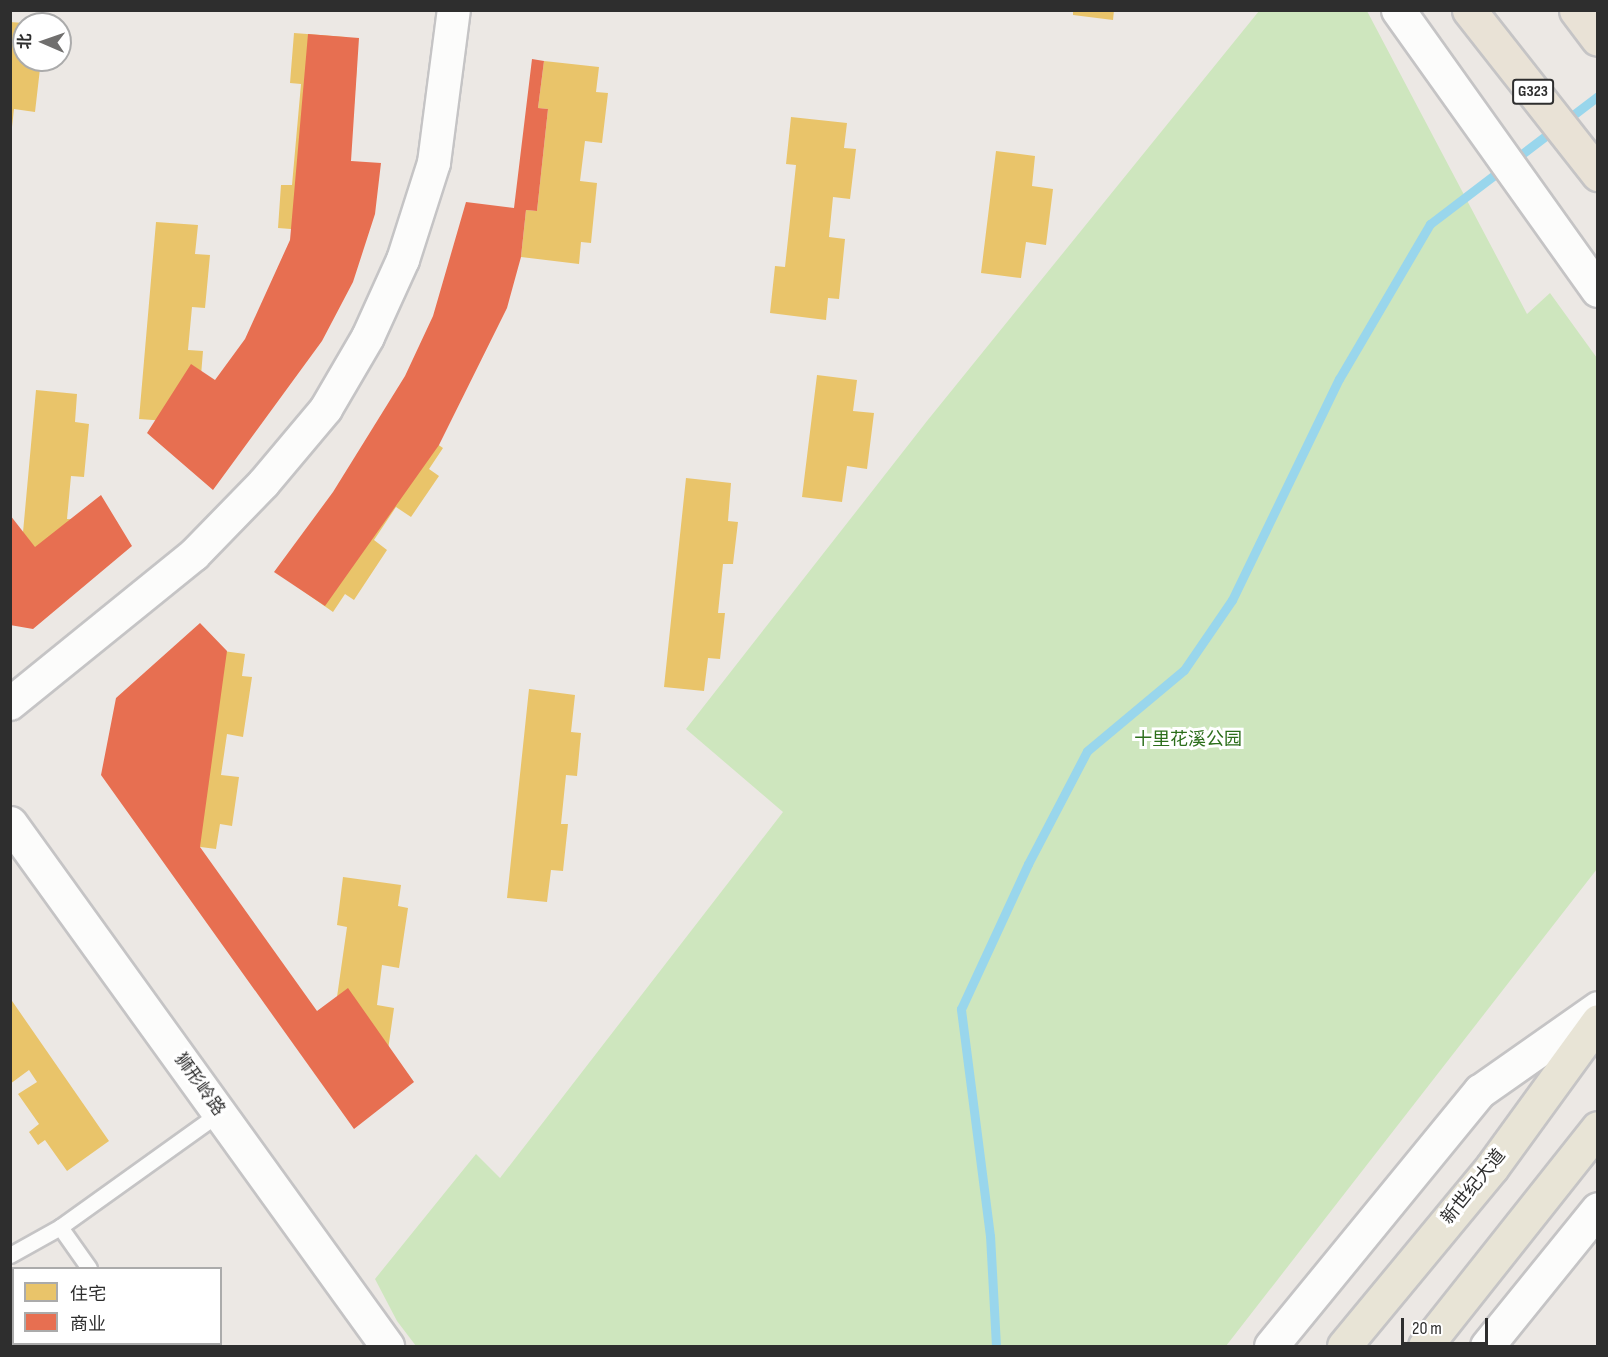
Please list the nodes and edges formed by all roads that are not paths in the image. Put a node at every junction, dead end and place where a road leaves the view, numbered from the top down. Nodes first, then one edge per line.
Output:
1 (454, 10) edge
2 (1398, 10) edge
3 (1469, 10) edge
4 (1576, 10) edge
5 (1598, 39) edge
6 (1598, 174) edge
7 (1594, 287) edge
8 (10, 704) edge
9 (10, 823) edge
10 (1598, 1008) edge
11 (1598, 1021) edge
12 (219, 1113) junction
13 (1598, 1128) edge
14 (1598, 1209) edge
15 (60, 1227) junction
16 (10, 1256) edge
17 (88, 1267) edge
18 (387, 1347) edge
19 (1271, 1347) edge
20 (1344, 1347) edge
21 (1425, 1347) edge
22 (1487, 1347) edge

1 - 8 street
2 - 7 street
3 - 6 highway, G323
4 - 5 highway
9 - 12 street, 狮形岭路
10 - 19 street
11 - 20 main road, 新世纪大道
12 - 15 lane
12 - 18 street, 狮形岭路
13 - 21 main road
14 - 22 street
15 - 16 lane
15 - 17 lane

